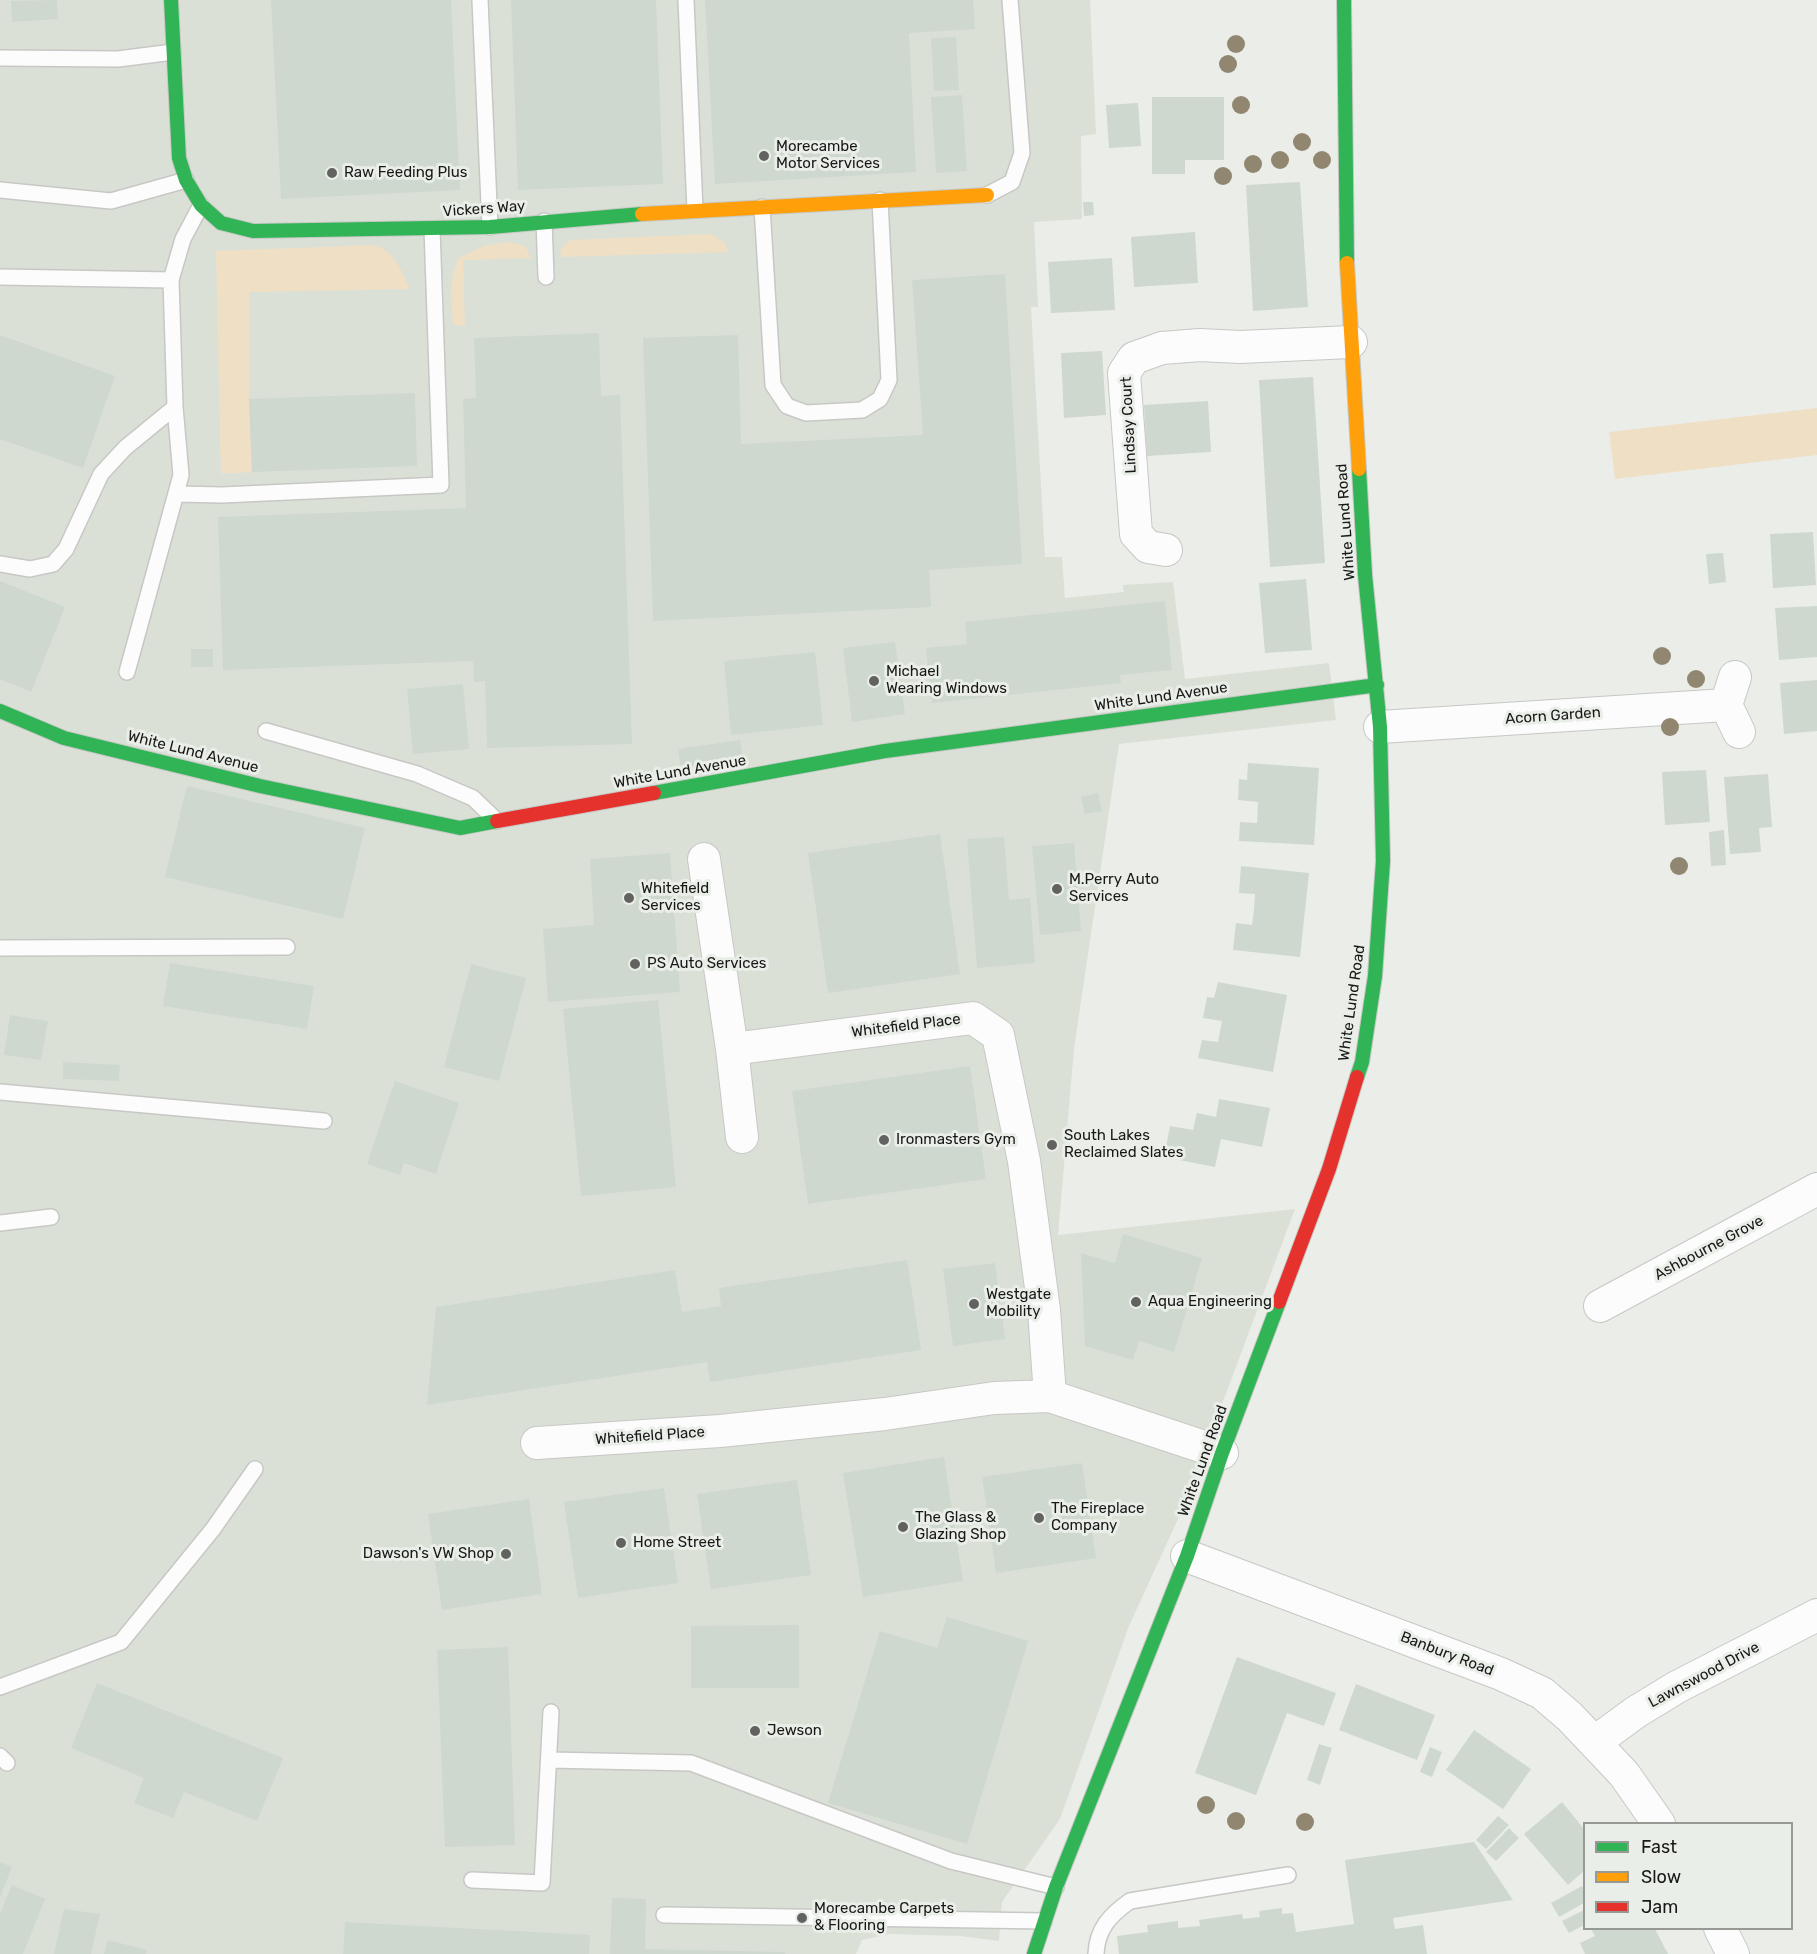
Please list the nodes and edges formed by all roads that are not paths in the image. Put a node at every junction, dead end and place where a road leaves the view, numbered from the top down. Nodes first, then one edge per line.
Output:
1 (171, 0) edge
2 (480, 0) edge
3 (686, 0) edge
4 (1011, 0) edge
5 (1344, 0) edge
6 (173, 52) junction
7 (0, 58) edge
8 (186, 180) junction
9 (0, 190) edge
10 (987, 195) joint
11 (880, 200) junction
12 (201, 205) junction
13 (762, 207) junction
14 (695, 210) junction
15 (544, 221) junction
16 (490, 227) junction
17 (432, 230) junction
18 (0, 277) edge
19 (546, 278) dead end
20 (171, 280) junction
21 (1351, 342) junction
22 (175, 407) junction
23 (176, 494) junction
24 (1167, 550) dead end
25 (0, 564) edge
26 (128, 672) dead end
27 (1377, 685) junction
28 (1733, 705) dead end
29 (0, 711) edge
30 (1380, 727) junction
31 (266, 731) dead end
32 (497, 821) junction
33 (704, 859) dead end
34 (287, 947) dead end
35 (0, 948) edge
36 (732, 1049) junction
37 (0, 1092) edge
38 (324, 1120) dead end
39 (742, 1137) dead end
40 (1817, 1189) edge
41 (51, 1217) dead end
42 (0, 1223) edge
43 (1600, 1306) dead end
44 (1050, 1396) junction
45 (537, 1443) dead end
46 (1222, 1453) junction
47 (255, 1469) dead end
48 (1187, 1556) junction
49 (1817, 1615) edge
50 (0, 1687) edge
51 (551, 1712) dead end
52 (1595, 1742) junction
53 (550, 1760) junction
54 (1658, 1822) edge
55 (1288, 1875) dead end
56 (472, 1880) dead end
57 (1056, 1887) junction
58 (664, 1915) dead end
59 (1044, 1921) junction
60 (1721, 1930) edge
61 (1034, 1954) edge
62 (1096, 1954) edge
63 (1733, 1954) edge

1 - 6 street, Vickers Way
2 - 16 lane
3 - 14 lane
4 - 10 lane
5 - 21 street, White Lund Road
6 - 7 lane
6 - 8 street, Vickers Way
8 - 9 lane
8 - 12 street, Vickers Way
10 - 11 street, Vickers Way
11 - 13 street, Vickers Way
11 - 13 lane
12 - 17 street, Vickers Way
12 - 20 lane
13 - 14 street, Vickers Way
14 - 15 street, Vickers Way
15 - 16 street, Vickers Way
15 - 19 lane
16 - 17 street, Vickers Way
17 - 23 lane
18 - 20 lane
20 - 22 lane
21 - 24 street, Lindsay Court
21 - 27 street, White Lund Road
22 - 23 lane
22 - 25 lane
23 - 26 lane
27 - 30 street, White Lund Road
27 - 32 street, White Lund Avenue
28 - 30 street, Acorn Garden
29 - 32 street, White Lund Avenue
30 - 46 street, White Lund Road
31 - 32 lane
33 - 36 street
34 - 35 lane
36 - 39 street
36 - 44 street, Whitefield Place
37 - 38 lane
40 - 43 street, Ashbourne Grove
41 - 42 lane
44 - 45 street, Whitefield Place
44 - 46 street, Whitefield Place
46 - 48 street, White Lund Road
47 - 50 lane
48 - 52 street, Banbury Road
48 - 57 street, White Lund Road
49 - 52 street, Lawnswood Drive
51 - 53 lane
52 - 54 street, Banbury Road
53 - 56 lane
53 - 57 lane
55 - 62 lane
57 - 59 street, White Lund Road
58 - 59 lane
59 - 61 street, White Lund Road
60 - 63 street

